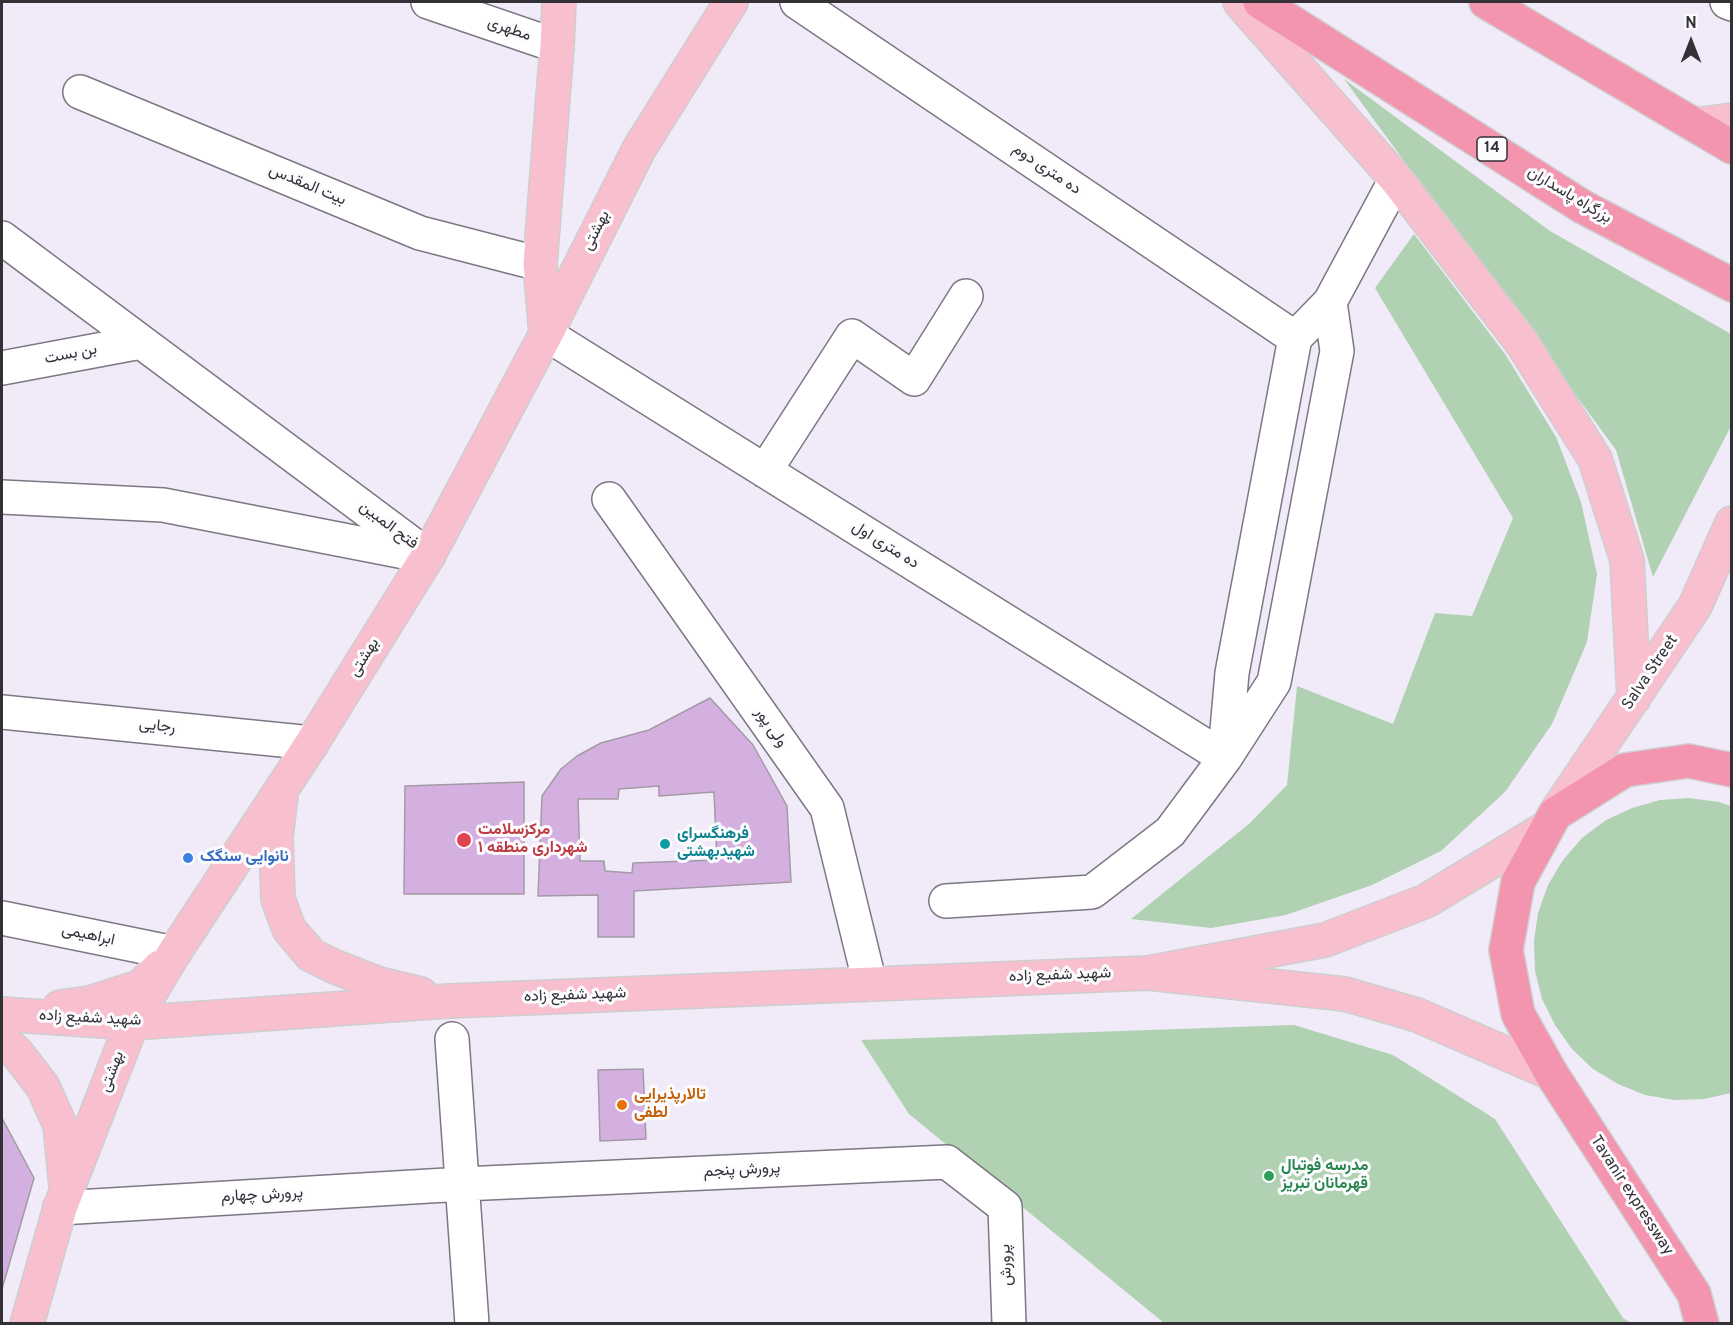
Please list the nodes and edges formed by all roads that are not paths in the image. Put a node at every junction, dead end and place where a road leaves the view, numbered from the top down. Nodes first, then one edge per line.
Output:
1 (428, 2) edge
2 (559, 2) edge
3 (731, 2) edge
4 (797, 2) edge
5 (1240, 2) edge
6 (1260, 2) edge
7 (1485, 2) edge
8 (1727, 2) edge
9 (1731, 4) edge
10 (557, 46) junction
11 (80, 92) dead end
12 (1731, 120) edge
13 (1695, 125) junction
14 (1731, 147) edge
15 (1396, 179) junction
16 (2, 238) edge
17 (540, 264) junction
18 (1731, 285) edge
19 (966, 296) dead end
20 (1330, 302) junction
21 (546, 334) junction
22 (1295, 338) junction
23 (141, 342) junction
24 (2, 368) edge
25 (765, 471) junction
26 (2, 497) edge
27 (609, 499) dead end
28 (1731, 523) edge
29 (428, 556) junction
30 (1634, 698) junction
31 (2, 712) edge
32 (312, 743) junction
33 (1225, 758) junction
34 (1731, 770) edge
35 (281, 788) junction
36 (1552, 820) junction
37 (946, 901) dead end
38 (2, 918) edge
39 (174, 953) junction
40 (1148, 973) junction
41 (870, 984) junction
42 (448, 1001) junction
43 (2, 1013) edge
44 (132, 1023) junction
45 (2, 1040) edge
46 (452, 1040) dead end
47 (1551, 1073) junction
48 (463, 1184) junction
49 (63, 1200) junction
50 (1005, 1207) joint
51 (27, 1323) edge
52 (472, 1323) edge
53 (1009, 1323) edge
54 (1702, 1323) edge

1 - 10 street, مطهری
2 - 10 main road
3 - 21 main road, بهشتی
4 - 22 street, ده متری دوم
5 - 15 main road
6 - 18 highway, بزرگراه پاسداران / 14
7 - 13 highway
8 - 9 street
10 - 17 main road
11 - 17 street, بیت المقدس
12 - 13 main road
13 - 14 highway
15 - 20 street
15 - 30 main road
16 - 23 street, فتح المبین
17 - 21 main road
19 - 25 street
20 - 22 street
20 - 33 street
21 - 25 street, ده متری اول
21 - 29 main road, بهشتی
22 - 33 street
23 - 24 street, بن بست
23 - 29 street, فتح المبین
25 - 33 street, ده متری اول
26 - 29 street, فتح المبین
27 - 41 street, ولی پور
28 - 30 main road, Salva Street
29 - 32 main road, بهشتی
30 - 36 main road, Salva Street
31 - 32 street, رجایی
32 - 35 main road, بهشتی
33 - 37 street
34 - 36 highway
35 - 39 main road, بهشتی
35 - 42 main road
36 - 40 main road
36 - 47 highway, Tavanir expressway
38 - 39 street, ابراهیمی
39 - 43 main road, شهید شفیع زاده
39 - 44 main road, بهشتی
40 - 41 main road, شهید شفیع زاده
40 - 47 main road
41 - 42 main road, شهید شفیع زاده
42 - 44 main road, شهید شفیع زاده
43 - 44 main road, شهید شفیع زاده
44 - 49 main road, بهشتی
45 - 49 main road
46 - 48 street
47 - 54 highway, Tavanir expressway
48 - 49 street, پرورش چهارم
48 - 50 street, پرورش پنجم
48 - 52 street
49 - 51 main road, بهشتی
50 - 53 street, پرورش

